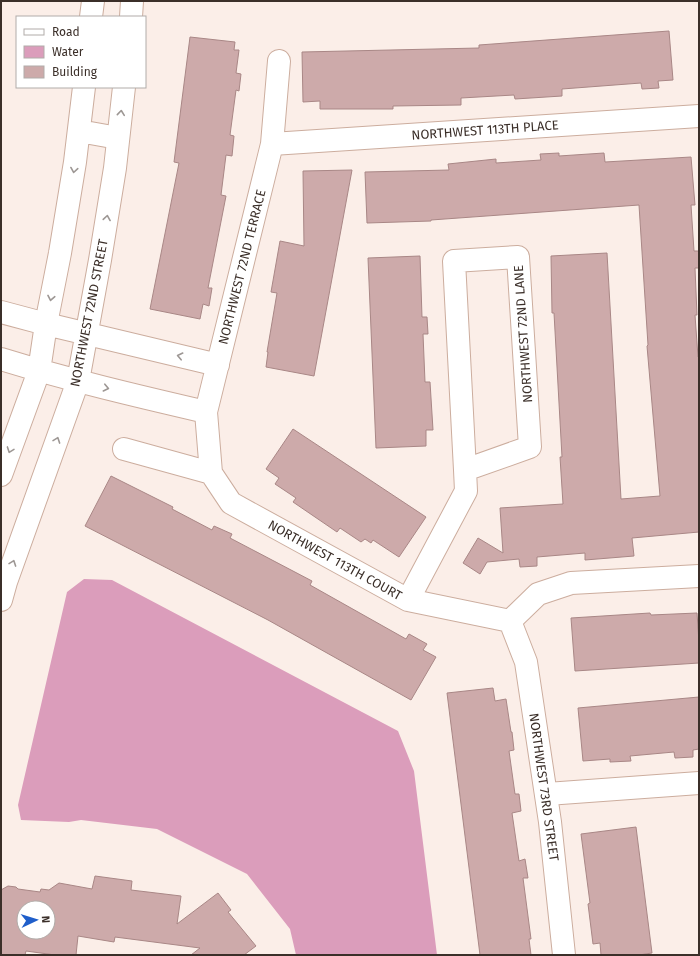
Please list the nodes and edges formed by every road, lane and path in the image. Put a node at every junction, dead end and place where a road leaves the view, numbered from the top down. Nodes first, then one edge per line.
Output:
1 (93, 1) edge
2 (132, 1) edge
3 (91, 16) edge
4 (131, 16) edge
5 (279, 61) dead end
6 (84, 88) edge
7 (124, 88) edge
8 (699, 116) edge
9 (79, 131) junction
10 (118, 138) junction
11 (272, 144) junction
12 (1, 312) edge
13 (46, 324) junction
14 (87, 334) junction
15 (1, 359) edge
16 (218, 365) junction
17 (39, 371) junction
18 (78, 381) junction
19 (206, 412) junction
20 (124, 449) dead end
21 (465, 470) junction
22 (211, 473) junction
23 (1, 476) edge
24 (699, 576) edge
25 (1, 600) edge
26 (408, 600) junction
27 (510, 621) junction
28 (699, 783) edge
29 (546, 794) junction
30 (564, 955) edge

1 - 3 street
2 - 4 street
5 - 11 street, NORTHWEST 72ND TERRACE
6 - 9 street
10 -> 7 street, NORTHWEST 72ND STREET
8 - 11 street, NORTHWEST 113TH PLACE
9 - 10 street
9 -> 13 street
14 -> 10 street, NORTHWEST 72ND STREET
11 - 16 street, NORTHWEST 72ND TERRACE
12 - 13 street
13 - 14 street
13 - 17 street
16 -> 14 street
14 - 18 street, NORTHWEST 72ND STREET
15 - 17 street
16 - 19 street, NORTHWEST 72ND TERRACE
17 - 18 street
17 -> 23 street
18 -> 19 street
25 -> 18 street, NORTHWEST 72ND STREET
19 - 22 street, NORTHWEST 72ND TERRACE
20 - 22 street
21 - 21 street, NORTHWEST 72ND LANE
21 - 26 street, NORTHWEST 72ND LANE
22 - 26 street, NORTHWEST 113TH COURT
24 - 27 street
26 - 27 street, NORTHWEST 113TH COURT
27 - 29 street, NORTHWEST 73RD STREET
28 - 29 street
29 - 30 street, NORTHWEST 73RD STREET

